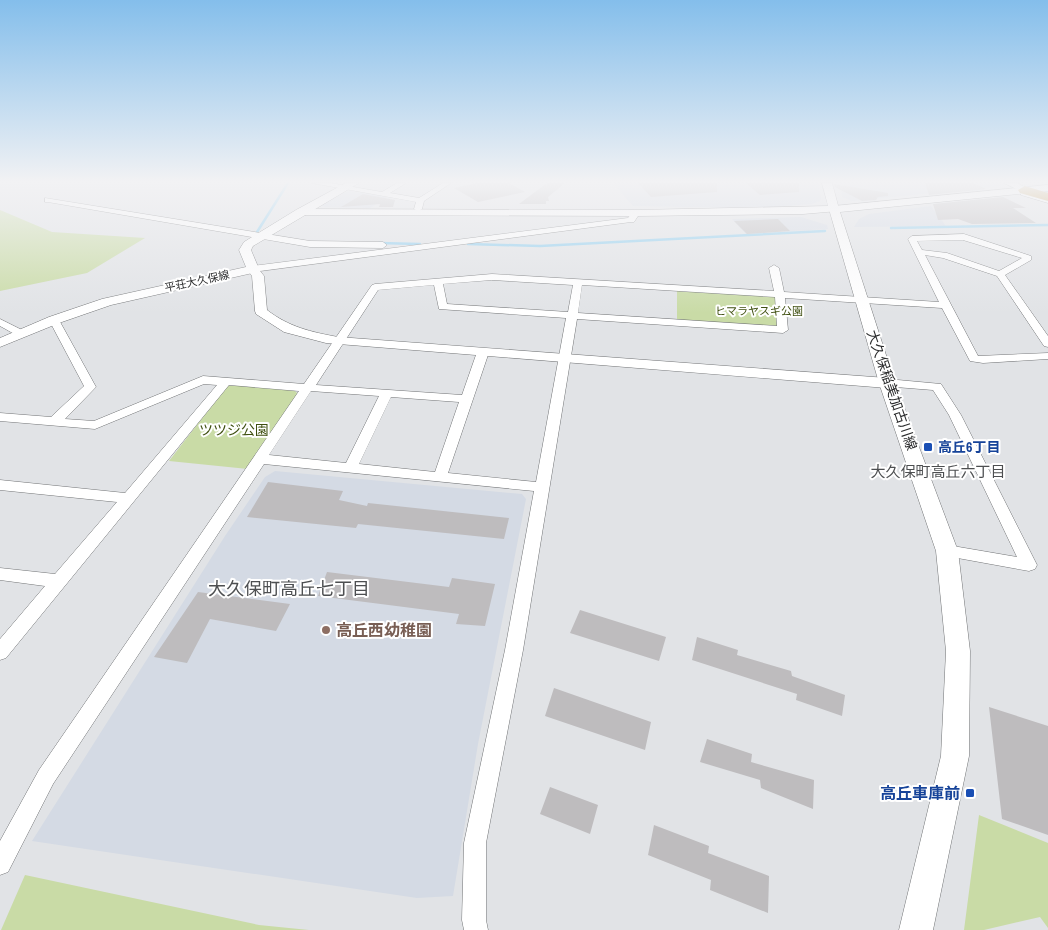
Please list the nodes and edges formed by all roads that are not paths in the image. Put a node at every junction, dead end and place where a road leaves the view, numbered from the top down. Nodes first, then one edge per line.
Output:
1 (208, 226) edge
2 (275, 226) edge
3 (582, 226) edge
4 (839, 226) edge
5 (260, 235) junction
6 (310, 244) junction
7 (425, 247) junction
8 (919, 252) junction
9 (295, 263) junction
10 (774, 268) dead end
11 (253, 269) junction
12 (1000, 274) junction
13 (438, 281) junction
14 (578, 282) junction
15 (780, 296) junction
16 (861, 300) junction
17 (947, 306) junction
18 (571, 315) junction
19 (54, 320) junction
20 (0, 322) edge
21 (22, 334) junction
22 (338, 341) junction
23 (0, 343) edge
24 (1048, 344) edge
25 (483, 352) junction
26 (1048, 356) edge
27 (566, 358) junction
28 (226, 382) junction
29 (887, 382) junction
30 (308, 389) junction
31 (386, 394) junction
32 (466, 399) junction
33 (0, 417) edge
34 (55, 421) junction
35 (261, 459) junction
36 (350, 468) junction
37 (440, 476) junction
38 (0, 485) edge
39 (542, 486) junction
40 (129, 498) junction
41 (947, 551) junction
42 (0, 574) edge
43 (59, 581) junction
44 (0, 652) edge
45 (1, 861) edge
46 (476, 930) edge
47 (916, 930) edge

1 - 5 street
2 - 5 main road
3 - 7 street
4 - 16 main road, 大久保稲美加古川線
5 - 6 street
5 - 11 main road
6 - 7 street
6 - 9 street
7 - 9 street
8 - 12 street
8 - 12 street
8 - 17 street
9 - 11 street
10 - 15 street
11 - 19 main road, 平荘大久保線
11 - 22 street
12 - 24 street
13 - 14 street
13 - 18 street
13 - 22 street
14 - 15 street
14 - 18 street
15 - 16 street
15 - 18 street
16 - 17 street
16 - 29 main road, 大久保稲美加古川線
17 - 26 street
18 - 27 street
19 - 21 main road, 平荘大久保線
19 - 34 street
20 - 21 street
21 - 23 main road, 平荘大久保線
22 - 25 street
22 - 30 street
25 - 27 street
25 - 32 street
27 - 29 street
27 - 39 street
28 - 30 street
28 - 34 street
28 - 40 street
29 - 41 main road, 大久保稲美加古川線
29 - 41 street
30 - 31 street
30 - 35 street
31 - 32 street
31 - 36 street
32 - 37 street
33 - 34 street
35 - 36 street
35 - 45 street
36 - 37 street
37 - 39 street
38 - 40 street
39 - 46 street
40 - 43 street
41 - 47 main road, 大久保稲美加古川線
42 - 43 street
43 - 44 street

